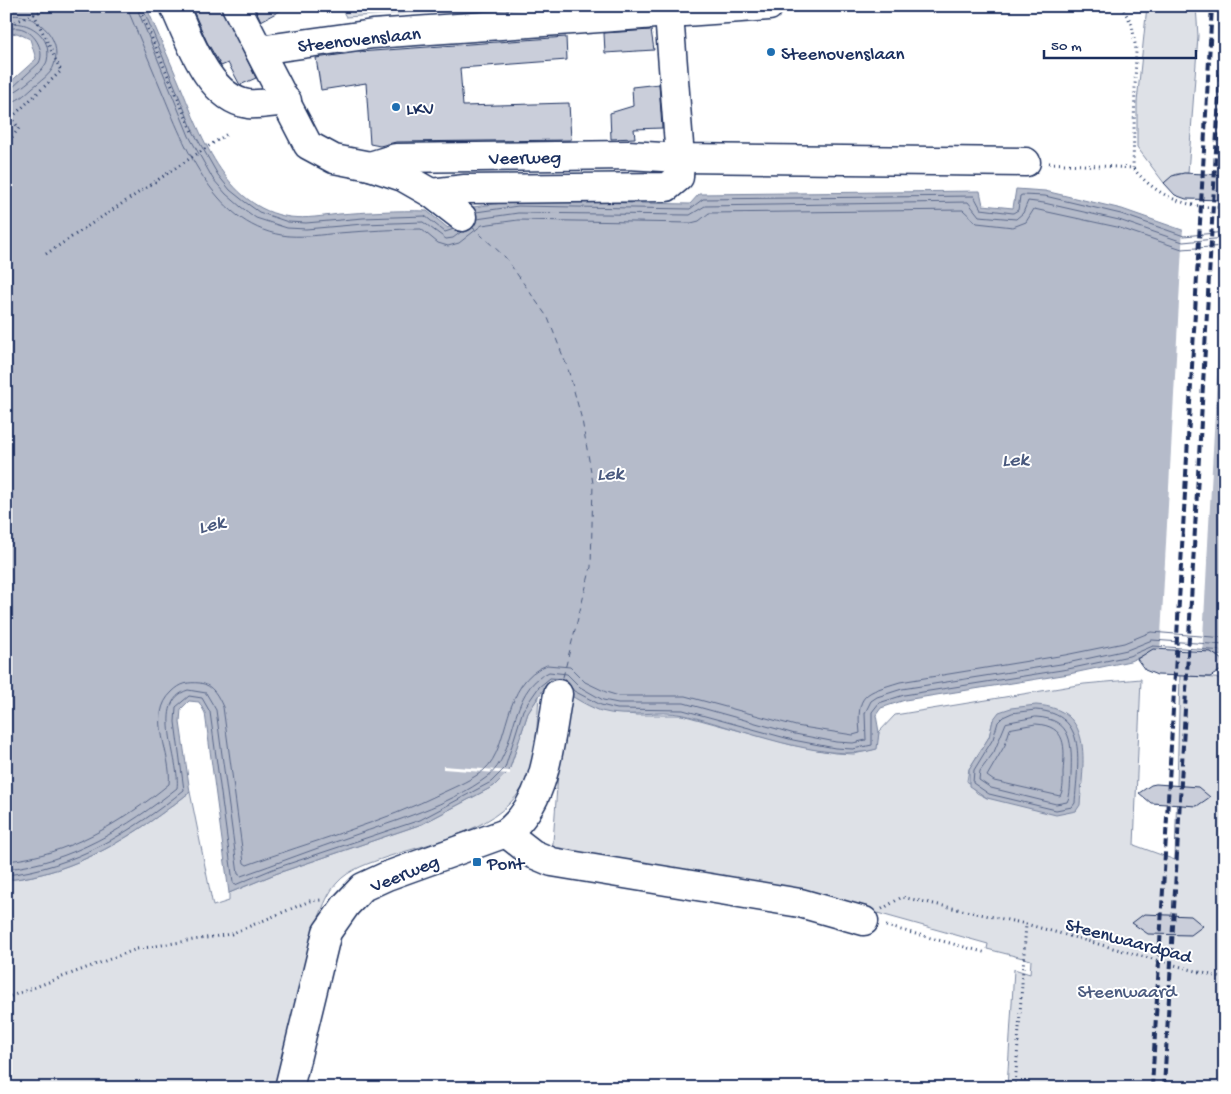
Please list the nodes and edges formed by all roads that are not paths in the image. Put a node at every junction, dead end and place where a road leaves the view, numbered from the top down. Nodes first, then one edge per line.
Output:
1 (174, 6) edge
2 (236, 6) edge
3 (769, 6) edge
4 (733, 8) edge
5 (669, 14) junction
6 (259, 50) junction
7 (287, 101) junction
8 (680, 158) junction
9 (1026, 162) road end
10 (370, 166) junction
11 (431, 193) junction
12 (462, 217) dead end
13 (558, 694) dead end
14 (506, 833) junction
15 (864, 921) road end
16 (290, 1088) edge

1 - 7 street
2 - 6 street, Veerweg
3 - 4 street, Steenovenslaan
4 - 5 street, Steenovenslaan
5 - 6 street, Steenovenslaan
5 - 8 street
6 - 7 street, Veerweg
7 - 10 street, Veerweg
8 - 9 street
8 - 10 street, Veerweg
8 - 11 street
10 - 11 street, Veerweg
11 - 12 street, Veerweg
13 - 14 street, Veerweg
14 - 15 street
14 - 16 street, Veerweg

